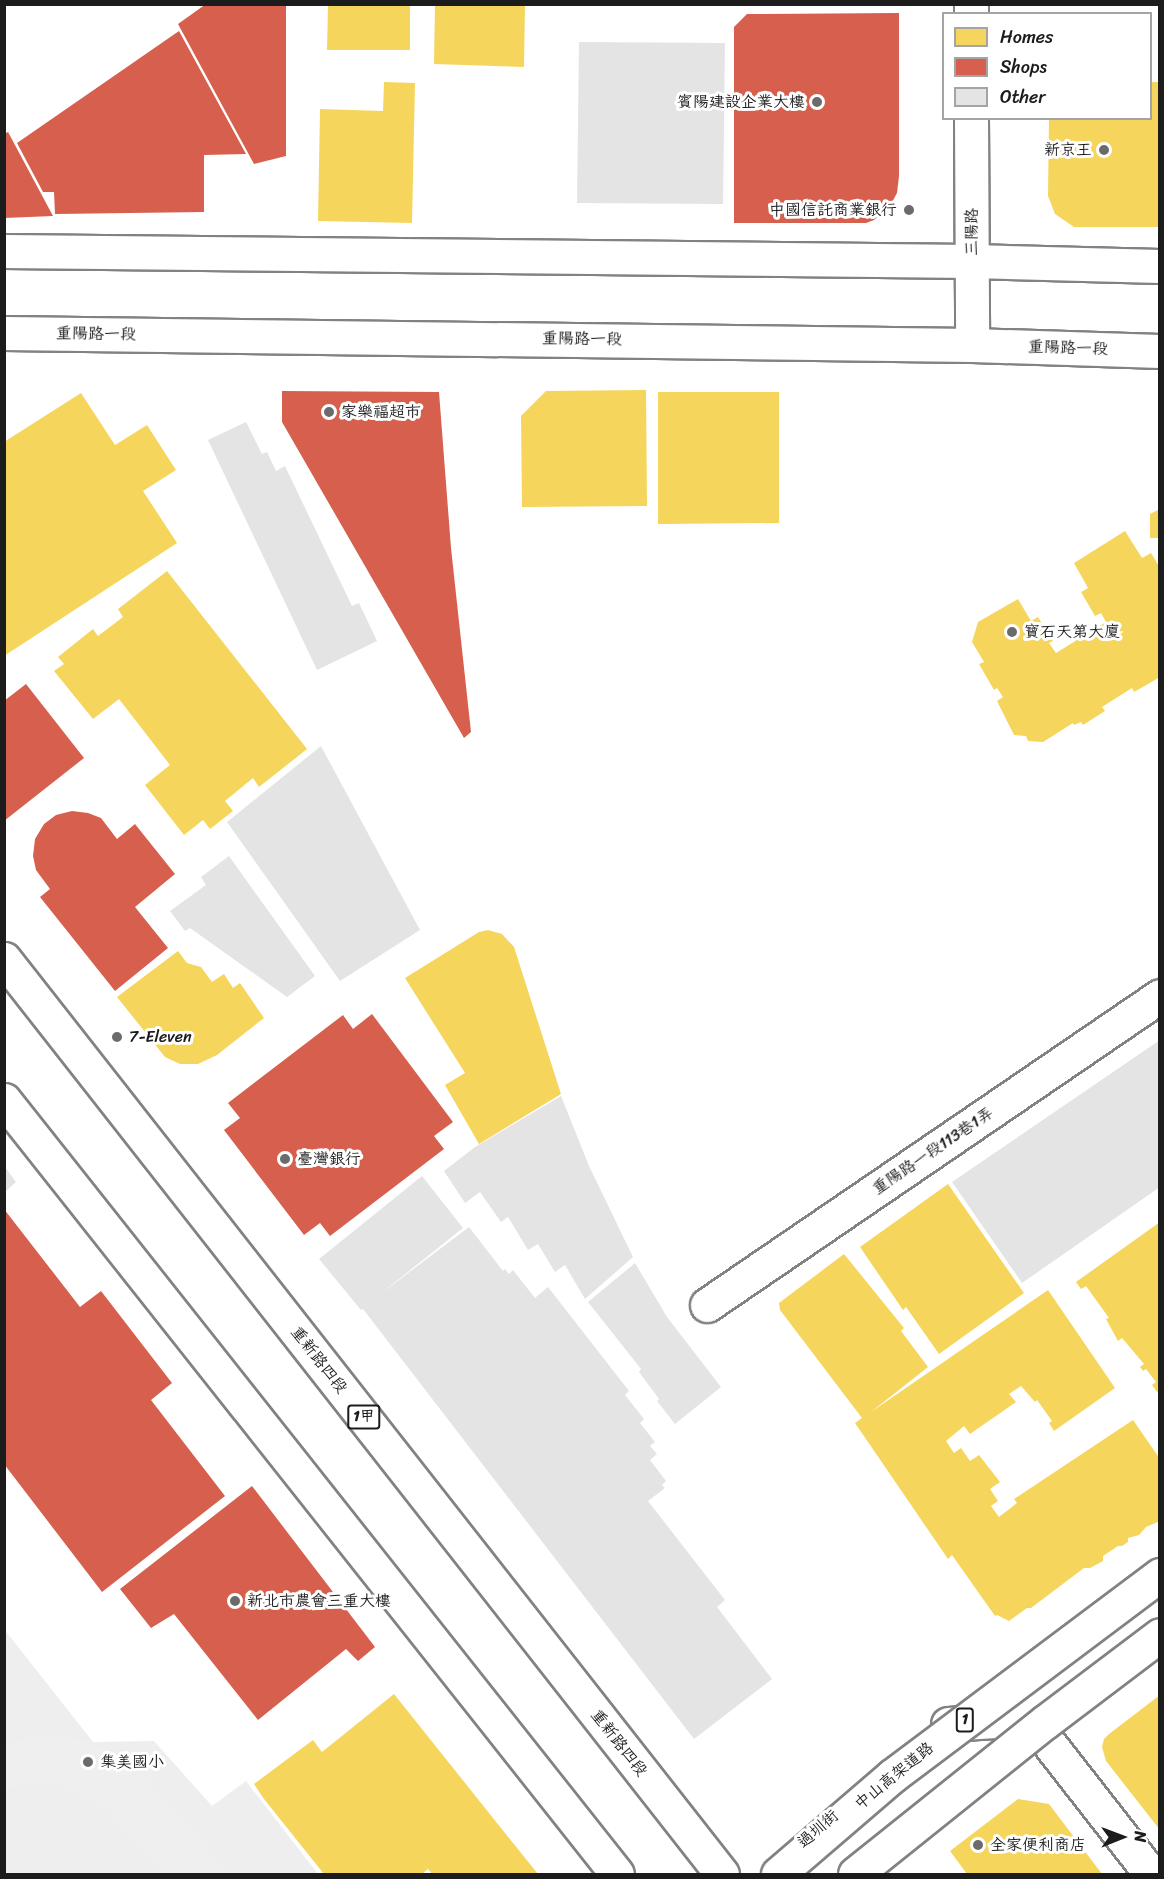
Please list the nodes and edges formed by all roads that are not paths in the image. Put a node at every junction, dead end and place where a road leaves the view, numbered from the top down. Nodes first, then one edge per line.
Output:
1 (971, 120) edge
2 (4, 251) edge
3 (972, 261) junction
4 (1160, 267) edge
5 (4, 333) edge
6 (972, 345) junction
7 (1160, 351) edge
8 (4, 959) edge
9 (1160, 996) edge
10 (4, 1100) edge
11 (707, 1305) dead end
12 (1160, 1575) edge
13 (1160, 1601) edge
14 (1160, 1635) edge
15 (995, 1720) junction
16 (1051, 1746) dead end
17 (617, 1875) edge
18 (722, 1875) edge
19 (764, 1875) edge
20 (778, 1875) edge
21 (855, 1875) edge
22 (868, 1875) edge
23 (1151, 1875) edge

1 - 3 main road, 三陽路
2 - 3 main road
3 - 4 main road
3 - 6 main road, 三陽路
5 - 6 main road, 重陽路一段
6 - 7 main road, 重陽路一段
8 - 18 main road, 重新路四段 / 1甲
9 - 11 main road, 重陽路一段113巷1弄
10 - 17 main road
12 - 20 main road, 中山高架道路 / 1, bridge
13 - 15 main road, 過圳街 / 1
14 - 21 main road, bridge
15 - 19 main road, 過圳街 / 1
15 - 22 main road, 1
16 - 23 main road

